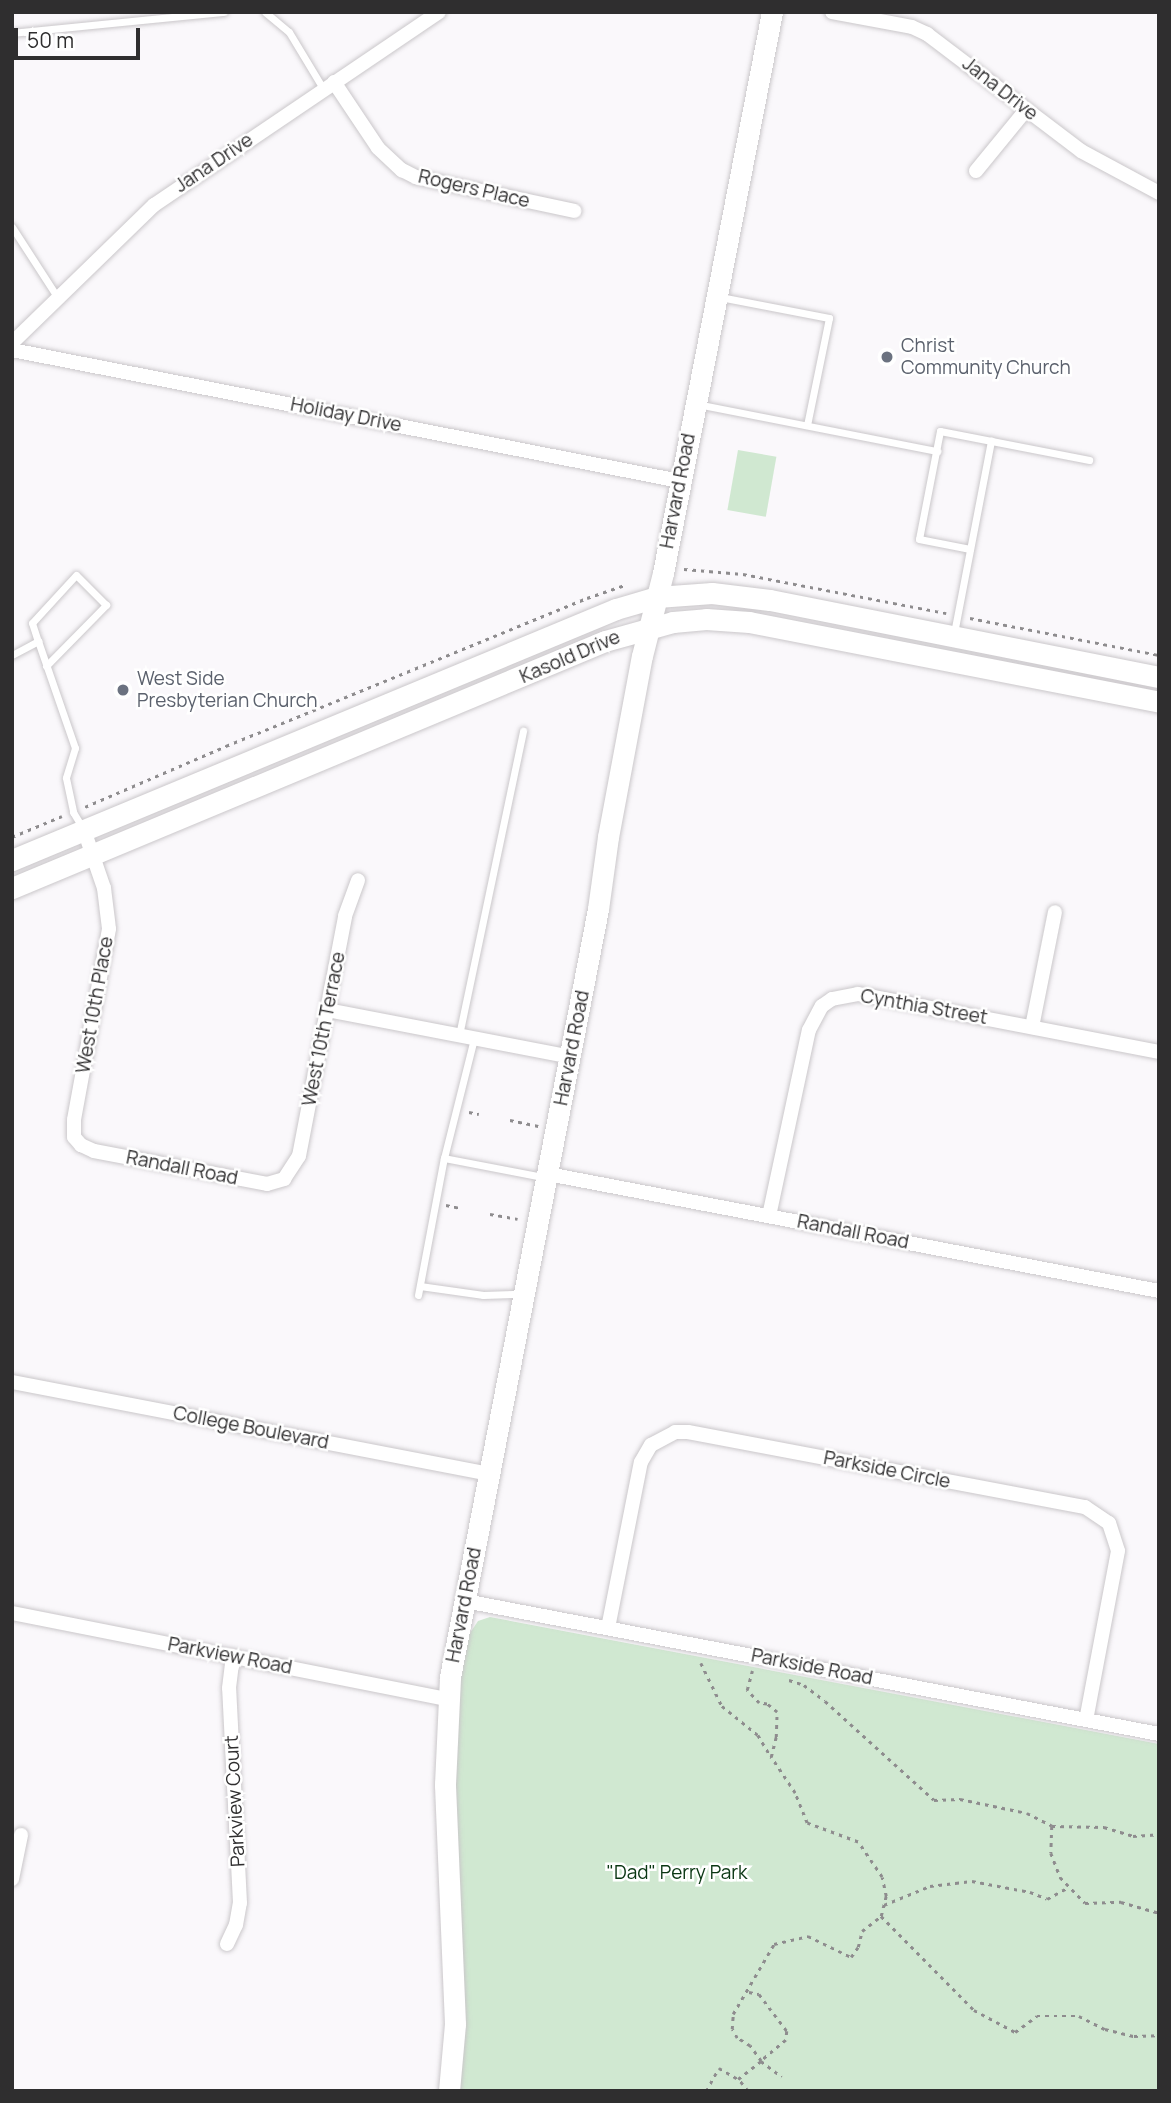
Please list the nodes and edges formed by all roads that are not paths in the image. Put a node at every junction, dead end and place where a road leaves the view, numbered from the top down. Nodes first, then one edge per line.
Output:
1 (224, 12) edge
2 (265, 12) edge
3 (439, 12) edge
4 (772, 12) edge
5 (832, 12) edge
6 (12, 33) edge
7 (329, 86) junction
8 (1026, 110) junction
9 (976, 171) dead end
10 (1159, 193) edge
11 (574, 211) dead end
12 (12, 227) edge
13 (716, 296) junction
14 (58, 298) junction
15 (12, 343) edge
16 (12, 349) edge
17 (695, 404) junction
18 (807, 425) junction
19 (991, 441) junction
20 (937, 451) junction
21 (1089, 460) dead end
22 (680, 481) junction
23 (970, 549) junction
24 (657, 597) junction
25 (649, 627) junction
26 (953, 636) junction
27 (38, 641) junction
28 (12, 655) edge
29 (46, 666) junction
30 (1159, 677) edge
31 (1159, 702) edge
32 (523, 732) dead end
33 (79, 821) junction
34 (93, 854) junction
35 (12, 860) edge
36 (358, 880) dead end
37 (12, 888) edge
38 (1055, 912) dead end
39 (327, 1010) junction
40 (1032, 1027) junction
41 (459, 1035) junction
42 (474, 1038) junction
43 (1159, 1052) edge
44 (570, 1057) junction
45 (76, 1141) joint
46 (444, 1158) junction
47 (547, 1175) junction
48 (288, 1176) joint
49 (769, 1216) junction
50 (420, 1286) junction
51 (1159, 1290) edge
52 (418, 1295) dead end
53 (524, 1295) junction
54 (12, 1382) edge
55 (491, 1474) junction
56 (465, 1601) junction
57 (12, 1613) edge
58 (608, 1628) junction
59 (233, 1656) junction
60 (447, 1699) junction
61 (1086, 1720) junction
62 (1159, 1734) edge
63 (21, 1835) dead end
64 (12, 1879) edge
65 (227, 1944) dead end
66 (449, 2091) edge

1 - 6 lane
2 - 7 lane
3 - 7 street, Jana Drive
4 - 13 main road, Harvard Road
5 - 8 street, Jana Drive
7 - 11 street, Rogers Place
7 - 14 street, Jana Drive
8 - 9 street
8 - 10 street, Jana Drive
12 - 14 lane
13 - 17 main road, Harvard Road
13 - 18 lane
14 - 15 street, Jana Drive
16 - 22 street, Holiday Drive
17 - 18 lane
17 - 22 main road, Harvard Road
18 - 20 lane
19 - 20 lane
19 - 21 lane
19 - 23 lane
20 - 23 lane
22 - 24 main road, Harvard Road
23 - 26 lane
24 - 25 main road, Harvard Road
24 - 26 main road, Kasold Drive
24 - 33 main road, Kasold Drive
25 - 31 main road, Kasold Drive
25 - 34 main road, Kasold Drive
25 - 44 main road, Harvard Road
26 - 30 main road, Kasold Drive
27 - 28 lane
27 - 29 lane
27 - 29 lane
29 - 33 lane
32 - 41 lane
33 - 34 street, West 10th Place
33 - 35 main road, Kasold Drive
34 - 37 main road, Kasold Drive
34 - 45 street, West 10th Place
36 - 39 street, West 10th Terrace
38 - 40 street
39 - 41 street
39 - 48 street, West 10th Terrace
40 - 43 street, Cynthia Street
40 - 49 street, Cynthia Street
41 - 42 street
42 - 44 street
42 - 46 lane
44 - 47 main road, Harvard Road
45 - 48 street, Randall Road
46 - 47 lane
46 - 50 lane
47 - 49 street, Randall Road
47 - 53 main road, Harvard Road
49 - 51 street, Randall Road
50 - 52 lane
50 - 53 lane
53 - 55 main road, Harvard Road
54 - 55 street, College Boulevard
55 - 56 main road, Harvard Road
56 - 58 street, Parkside Road
56 - 60 main road, Harvard Road
57 - 59 street, Parkview Road
58 - 61 street, Parkside Road
58 - 61 street, Parkside Circle
59 - 60 street, Parkview Road
59 - 65 street, Parkview Court
60 - 66 main road, Harvard Road
61 - 62 street, Parkside Road
63 - 64 street

